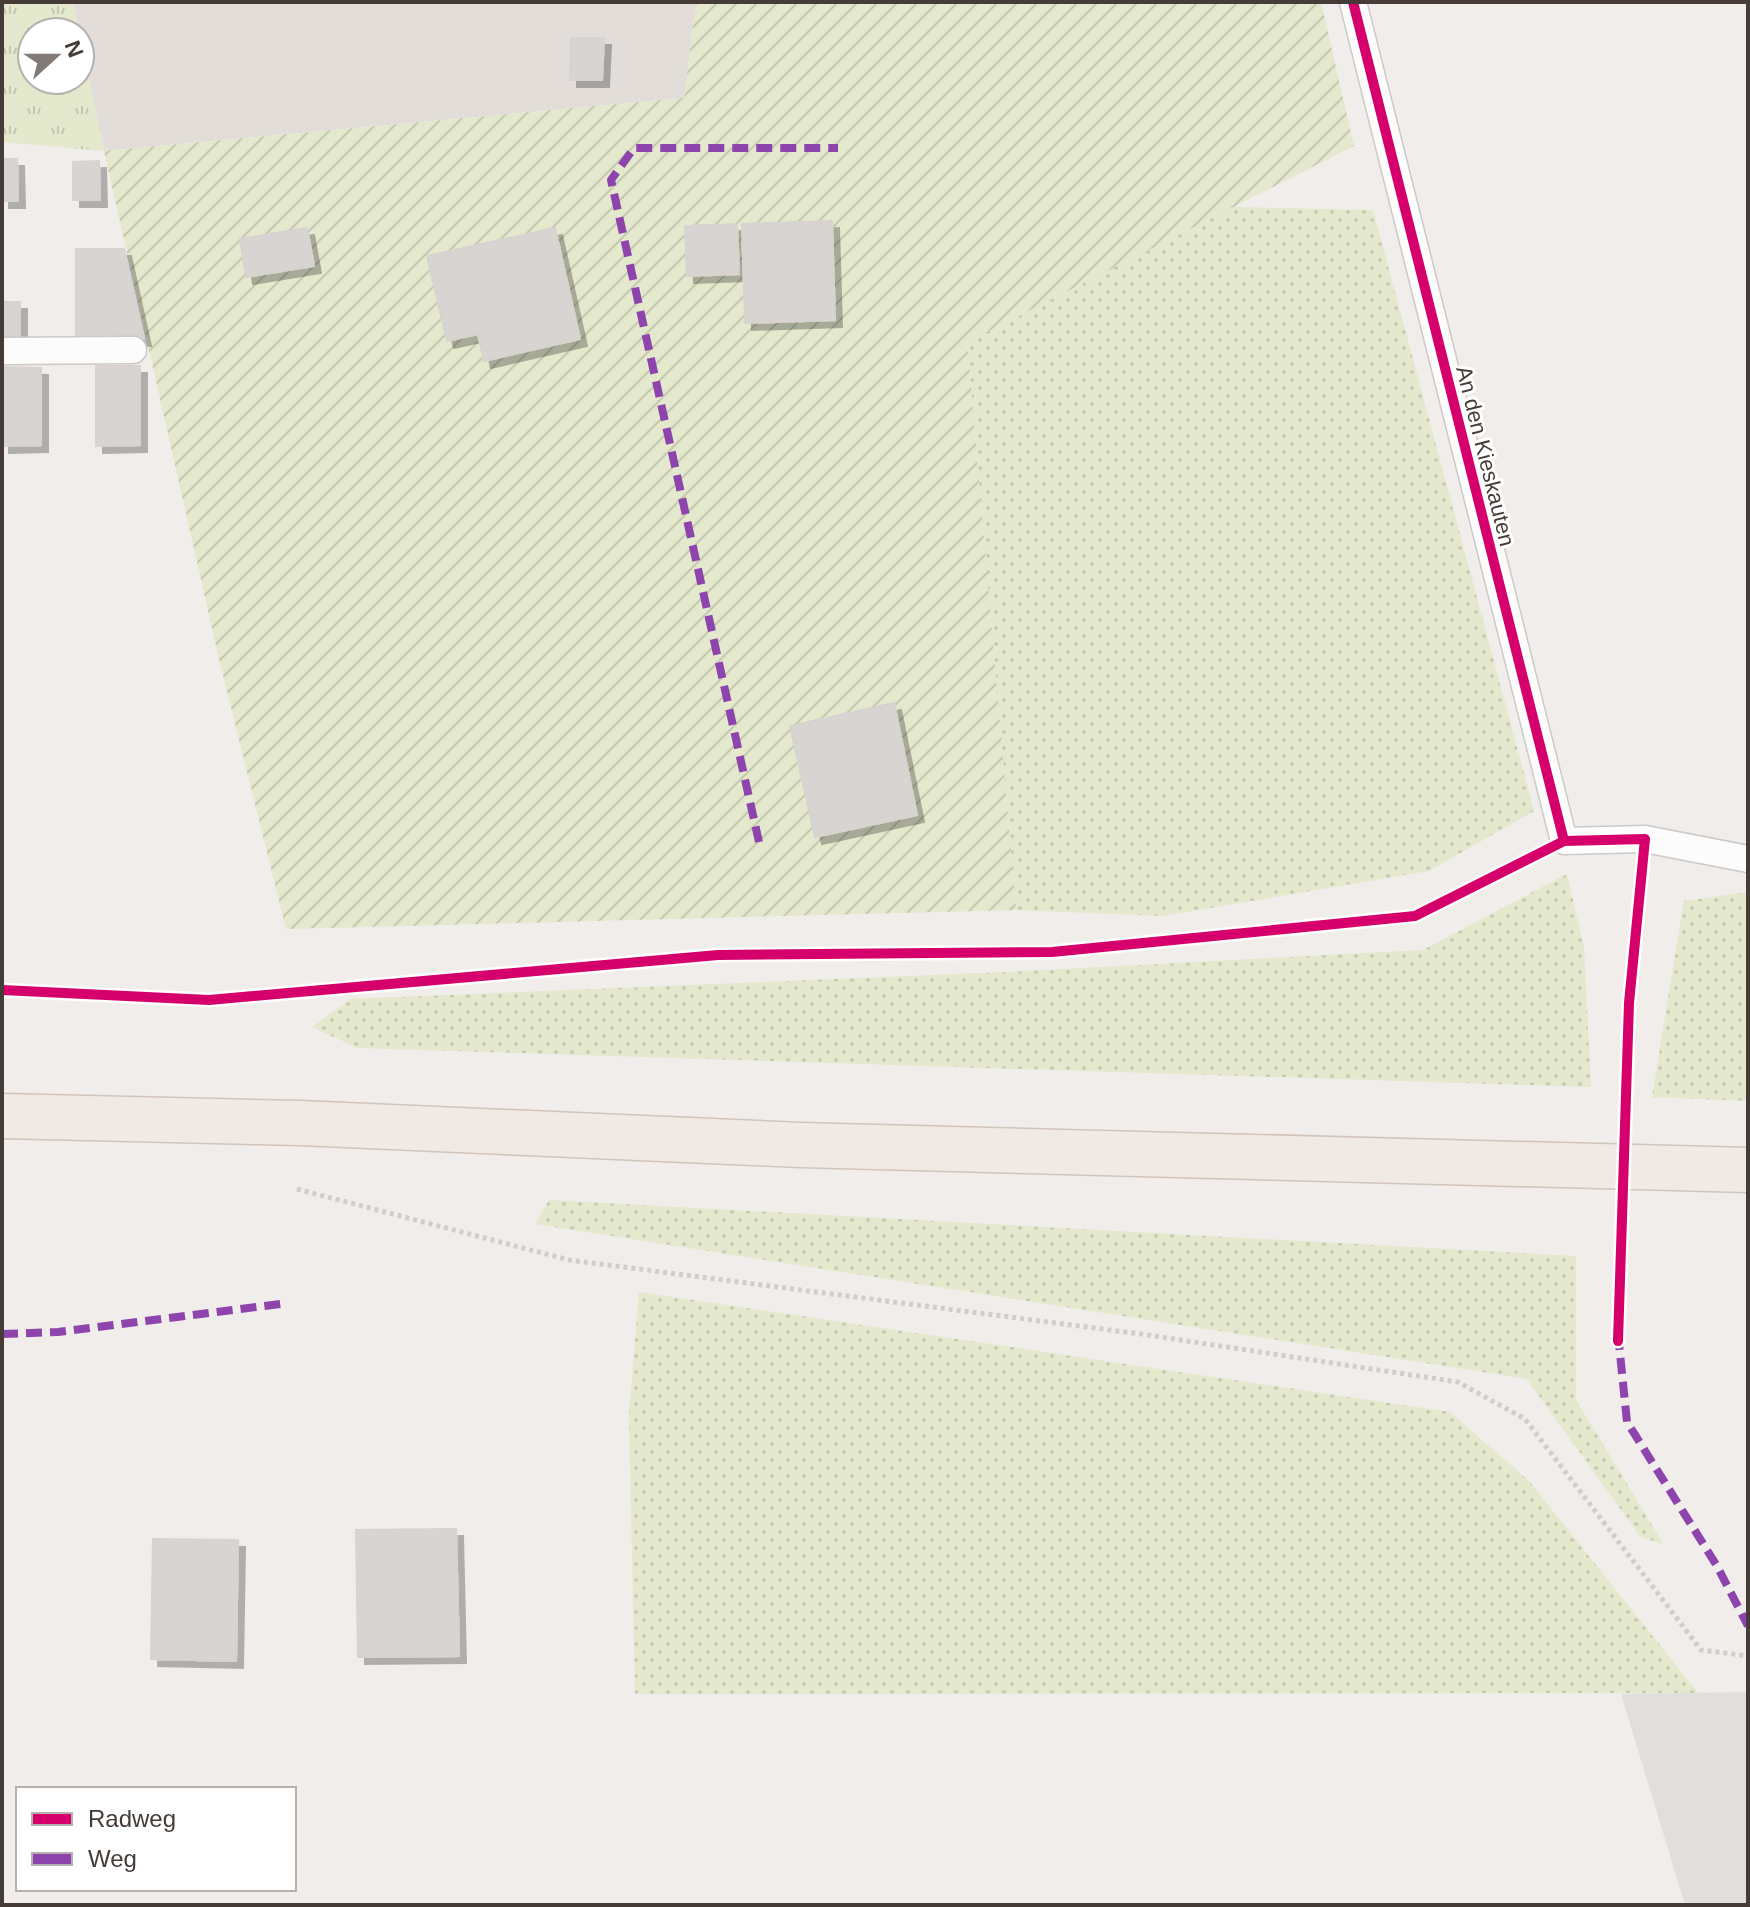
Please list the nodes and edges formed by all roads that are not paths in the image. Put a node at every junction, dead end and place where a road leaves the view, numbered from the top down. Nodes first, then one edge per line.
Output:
1 (1353, 2) edge
2 (133, 350) dead end
3 (2, 351) edge
4 (1748, 859) edge
5 (2, 1116) edge
6 (1748, 1170) edge

1 - 4 lane, An den Kieskauten
2 - 3 lane
5 - 6 main road

